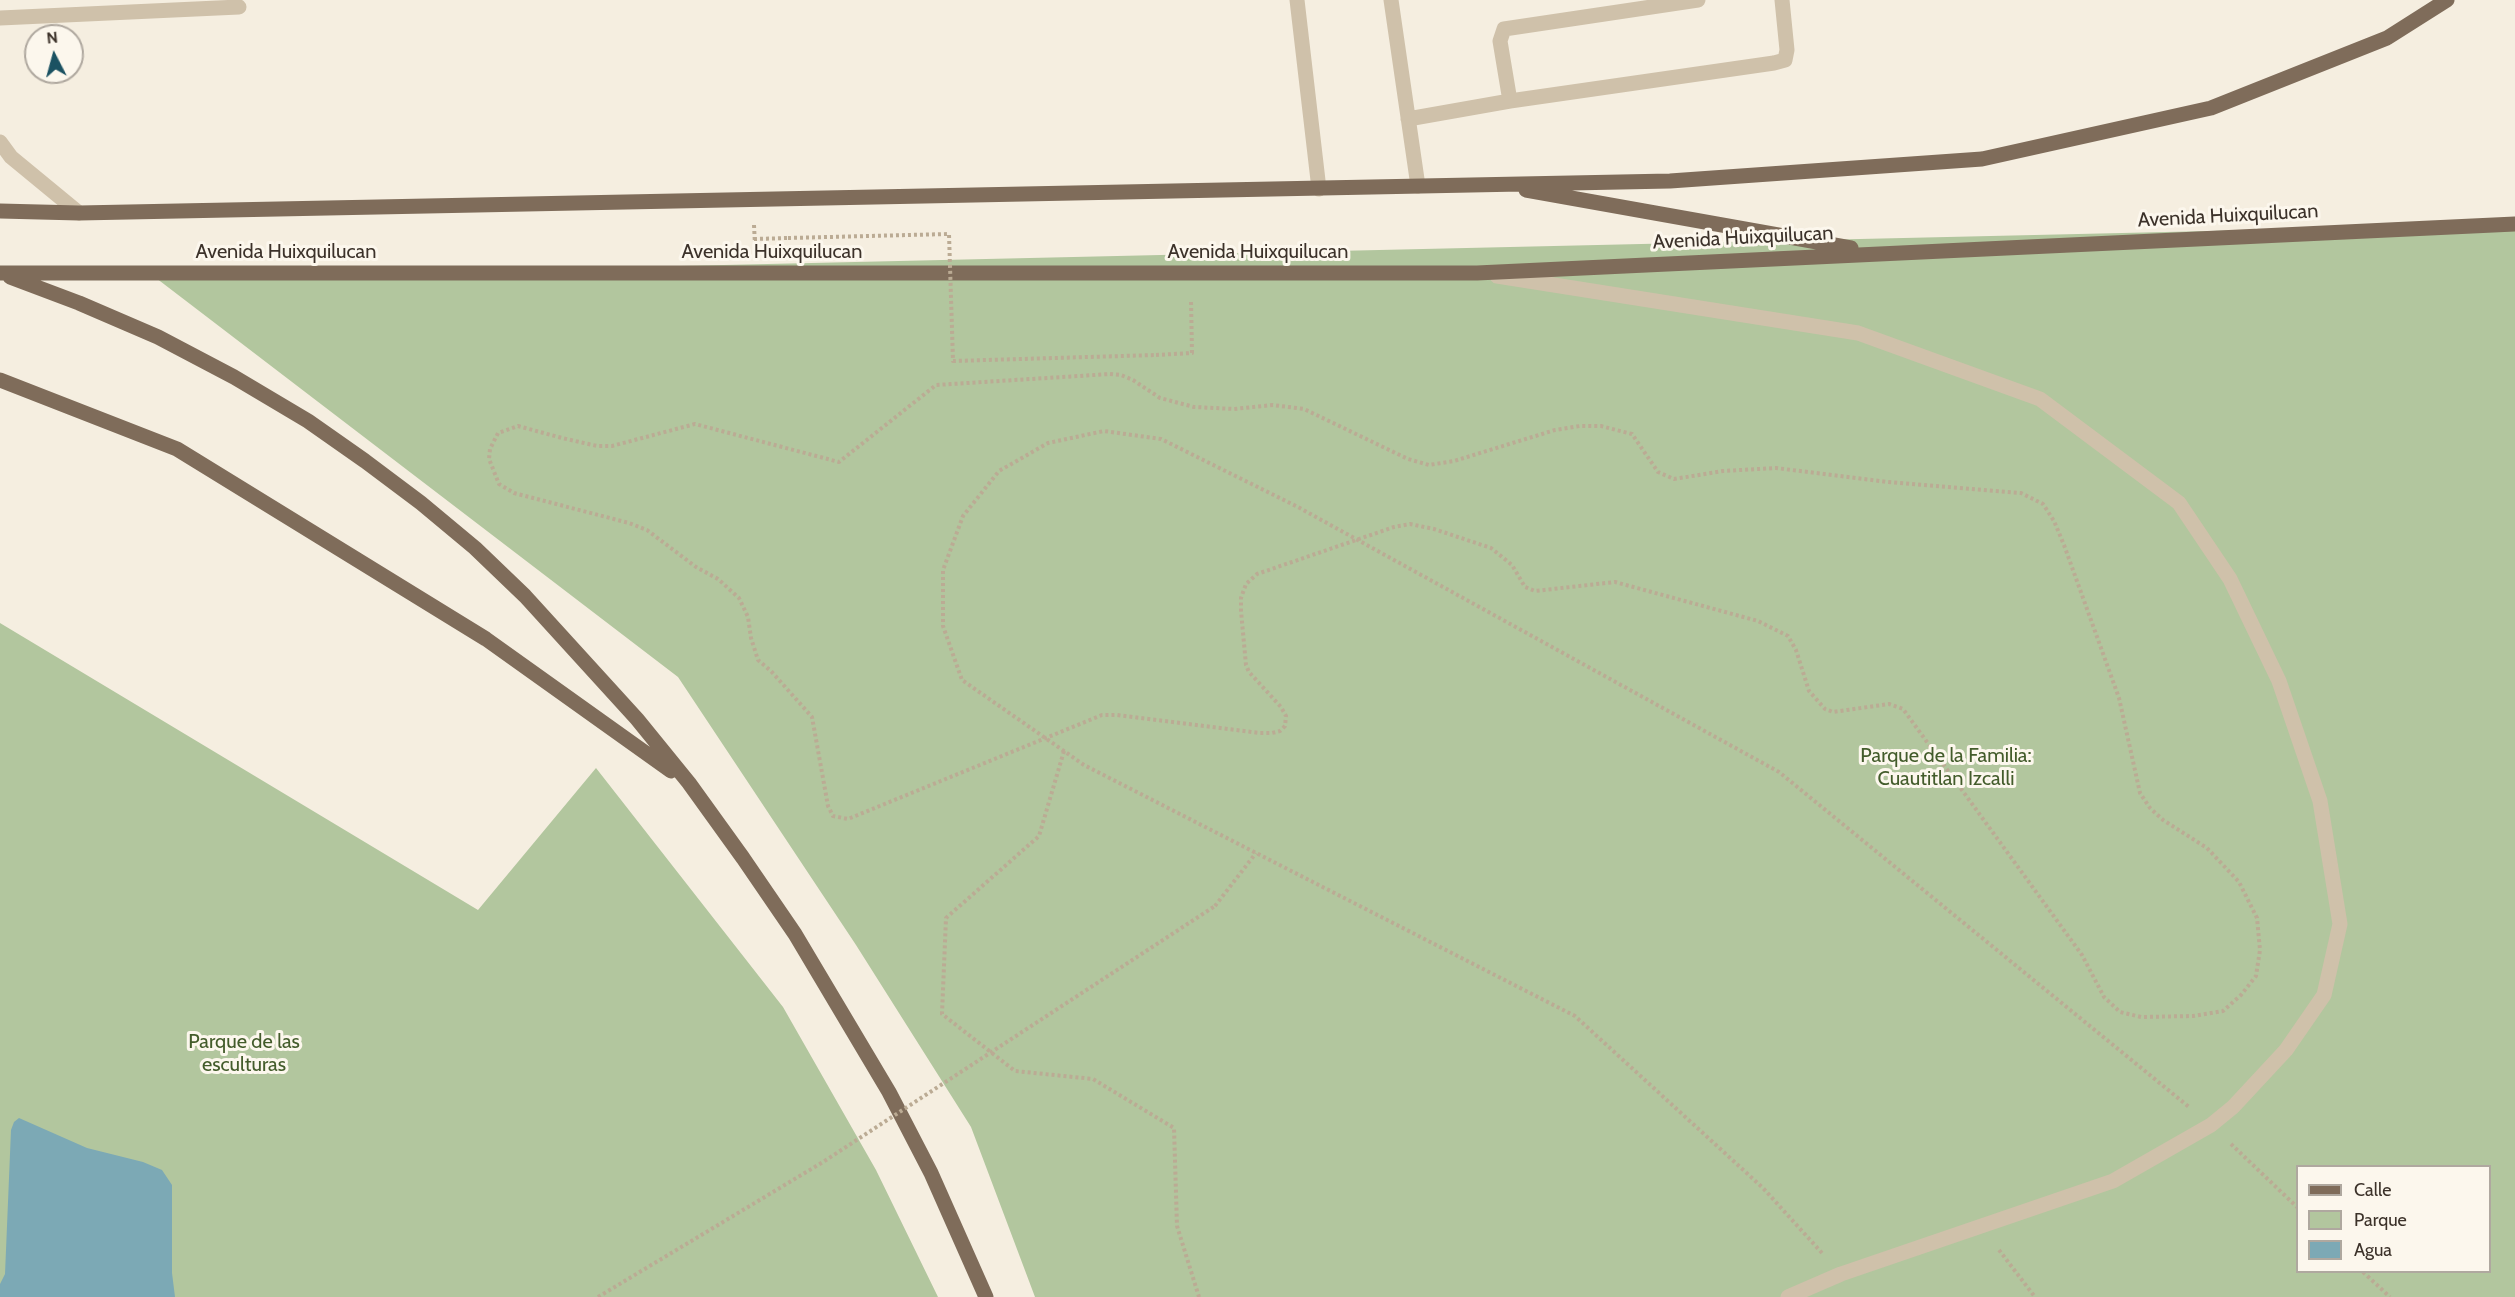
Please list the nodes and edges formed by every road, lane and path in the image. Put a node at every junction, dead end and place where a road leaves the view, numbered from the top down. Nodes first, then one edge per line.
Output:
1 (1297, 0) edge
2 (1391, 0) edge
3 (1698, 0) edge
4 (1782, 0) edge
5 (2447, 0) edge
6 (239, 8) dead end
7 (0, 18) edge
8 (1510, 101) junction
9 (1408, 119) junction
10 (0, 142) edge
11 (1492, 184) junction
12 (1418, 186) junction
13 (1319, 189) junction
14 (754, 200) junction
15 (0, 211) edge
16 (79, 213) junction
17 (2515, 224) edge
18 (754, 239) junction
19 (1878, 252) junction
20 (0, 273) edge
21 (756, 273) junction
22 (1190, 273) junction
23 (1477, 273) junction
24 (0, 380) edge
25 (1357, 540) junction
26 (1046, 738) junction
27 (1064, 751) junction
28 (689, 783) junction
29 (1256, 853) junction
30 (2211, 1125) junction
31 (2296, 1206) edge
32 (1982, 1226) junction
33 (2364, 1273) edge
34 (1841, 1275) junction
35 (598, 1297) edge
36 (986, 1297) edge
37 (1199, 1297) edge
38 (1788, 1297) edge
39 (2035, 1297) edge
40 (2390, 1297) edge

1 - 13 street
2 - 9 street
3 - 8 street
4 - 8 street
5 - 11 main road
6 - 7 street
8 - 9 street
9 - 12 street
10 - 16 street
11 - 12 main road
11 - 19 main road
12 - 13 main road
13 - 14 main road
14 - 16 main road
14 - 18 path
15 - 16 main road
17 - 19 main road, Avenida Huixquilucan
18 - 21 path
18 - 22 path, bridge
19 - 23 main road, Avenida Huixquilucan
20 - 21 main road, Avenida Huixquilucan
20 - 28 main road
21 - 22 main road, Avenida Huixquilucan
22 - 23 main road, Avenida Huixquilucan
23 - 30 street
24 - 28 main road
25 - 26 path
25 - 26 path
25 - 26 path
25 - 30 path
26 - 27 path
27 - 29 path
27 - 37 path
28 - 36 main road
29 - 34 path
29 - 35 path, bridge
30 - 31 path
30 - 32 street
32 - 34 street
32 - 39 path
33 - 40 path
34 - 38 street

